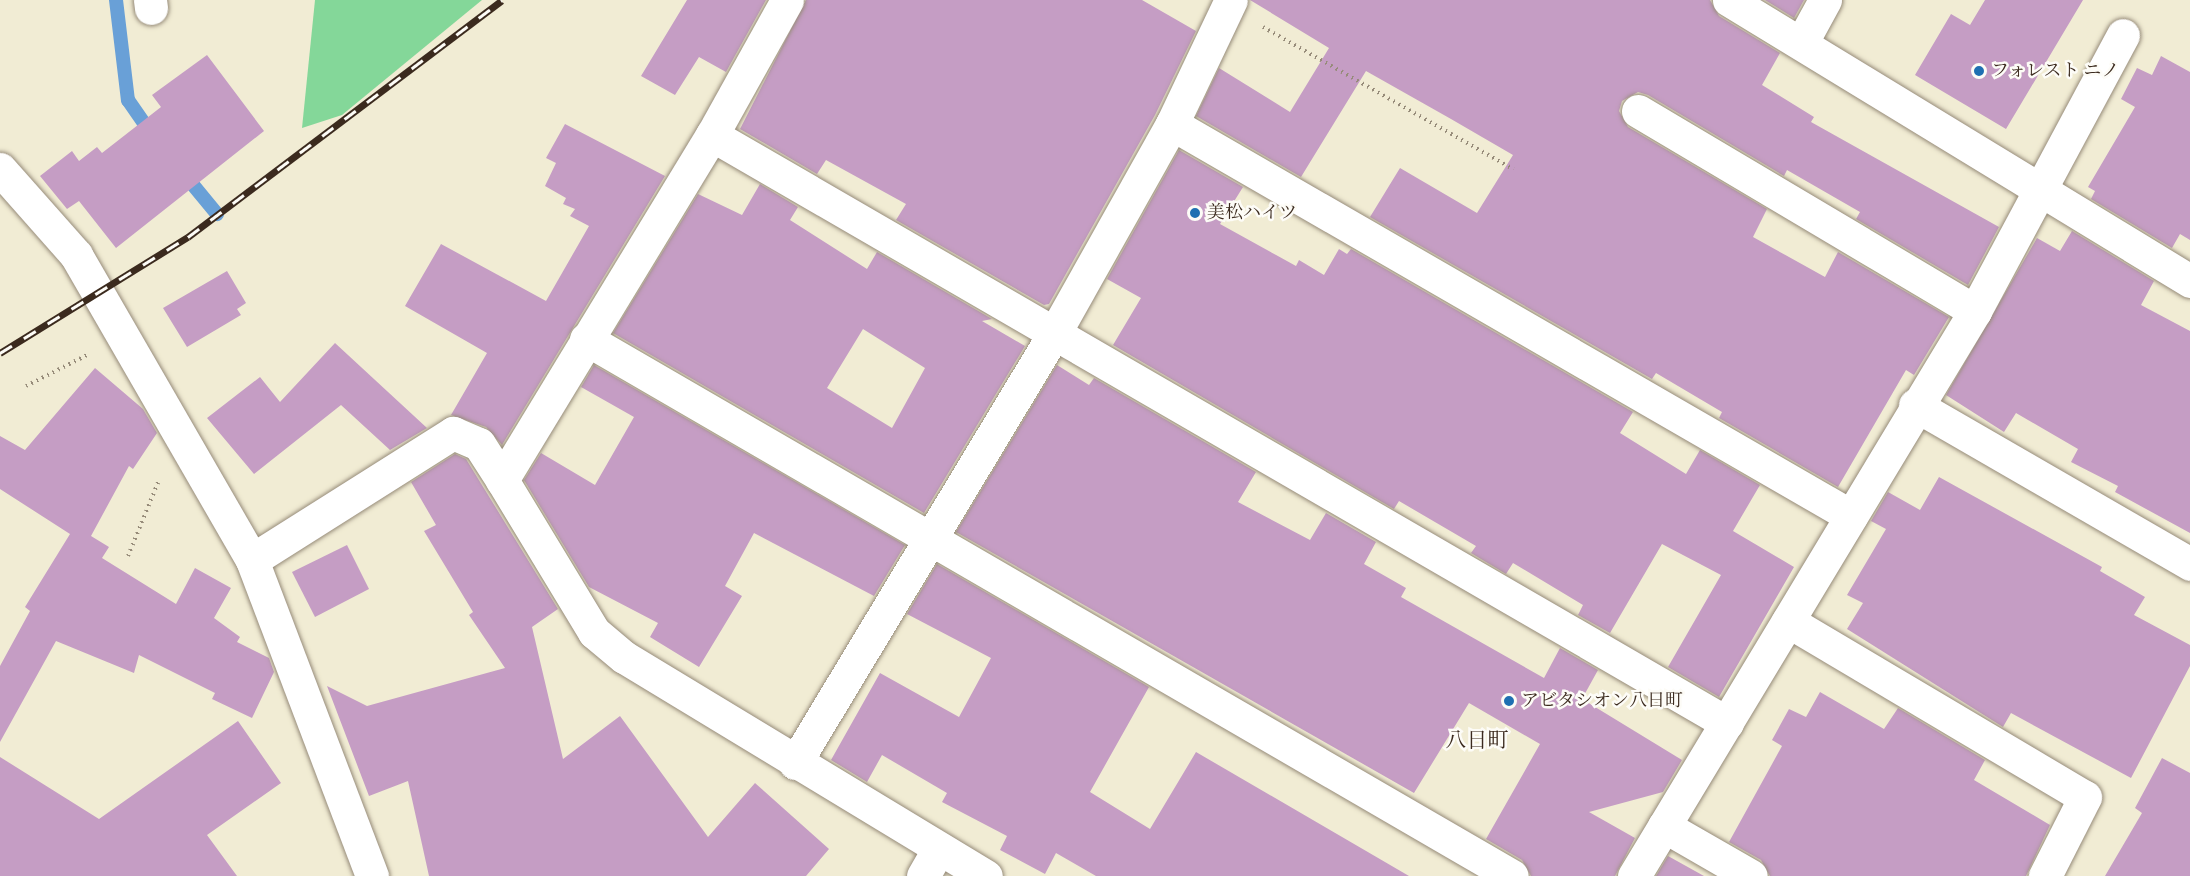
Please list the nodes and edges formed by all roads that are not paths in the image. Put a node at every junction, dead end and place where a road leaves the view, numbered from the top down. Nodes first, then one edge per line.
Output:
1 (787, 0) edge
2 (1729, 0) edge
3 (1825, 0) edge
4 (1224, 2) edge
5 (2123, 35) dead end
6 (1802, 42) junction
7 (1638, 111) dead end
8 (1172, 124) junction
9 (712, 135) junction
10 (0, 169) edge
11 (2039, 186) junction
12 (2190, 281) edge
13 (1975, 311) junction
14 (1053, 336) junction
15 (586, 339) junction
16 (1915, 405) junction
17 (502, 480) junction
18 (1851, 516) junction
19 (929, 542) junction
20 (252, 560) junction
21 (2190, 564) edge
22 (1788, 621) junction
23 (1727, 723) junction
24 (795, 764) junction
25 (1664, 826) junction
26 (931, 862) edge
27 (372, 876) edge
28 (986, 876) edge
29 (1512, 876) edge
30 (1634, 876) edge
31 (1751, 876) edge
32 (2045, 876) edge

1 - 9 street
2 - 6 street
3 - 6 street
4 - 8 street
5 - 11 street
6 - 11 street
7 - 13 street
8 - 14 street
8 - 18 street
9 - 14 street
9 - 15 street
10 - 20 street
11 - 12 street
11 - 13 street
13 - 16 street
14 - 19 street
14 - 23 street
15 - 17 street
15 - 19 street
16 - 18 street
16 - 21 street
17 - 20 street
17 - 24 street
18 - 22 street
19 - 24 street
19 - 29 street
20 - 27 street
22 - 23 street
22 - 32 street
23 - 25 street
24 - 26 street
25 - 30 street
25 - 31 street
26 - 28 street

